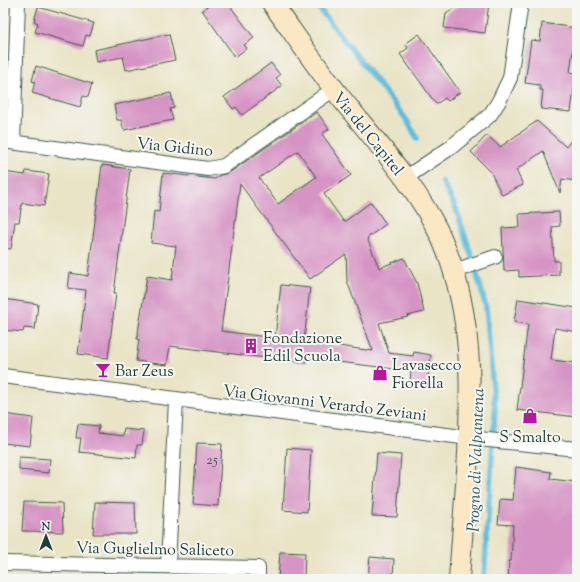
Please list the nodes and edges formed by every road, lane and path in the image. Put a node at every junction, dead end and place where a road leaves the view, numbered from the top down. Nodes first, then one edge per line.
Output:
1 (18, 3) edge
2 (272, 3) edge
3 (521, 3) edge
4 (334, 89) junction
5 (8, 141) edge
6 (405, 178) junction
7 (495, 257) dead end
8 (461, 268) junction
9 (3, 376) edge
10 (176, 400) junction
11 (474, 438) junction
12 (577, 449) edge
13 (3, 563) edge
14 (168, 566) junction
15 (258, 573) edge
16 (459, 579) edge

1 - 5 street, Via Gidino
2 - 4 street, Via del Capitel
3 - 6 street
4 - 5 street, Via Gidino
4 - 6 street, Via del Capitel
6 - 8 street, Via del Capitel
7 - 8 street
8 - 11 street, Via del Capitel
9 - 10 street, Via Giovanni Verardo Zeviani
10 - 11 street, Via Giovanni Verardo Zeviani
10 - 14 street
11 - 12 street, Via Giovanni Verardo Zeviani
11 - 16 street, Via del Capitel
13 - 14 street, Via Guglielmo Saliceto
14 - 15 street, Via Guglielmo Saliceto

